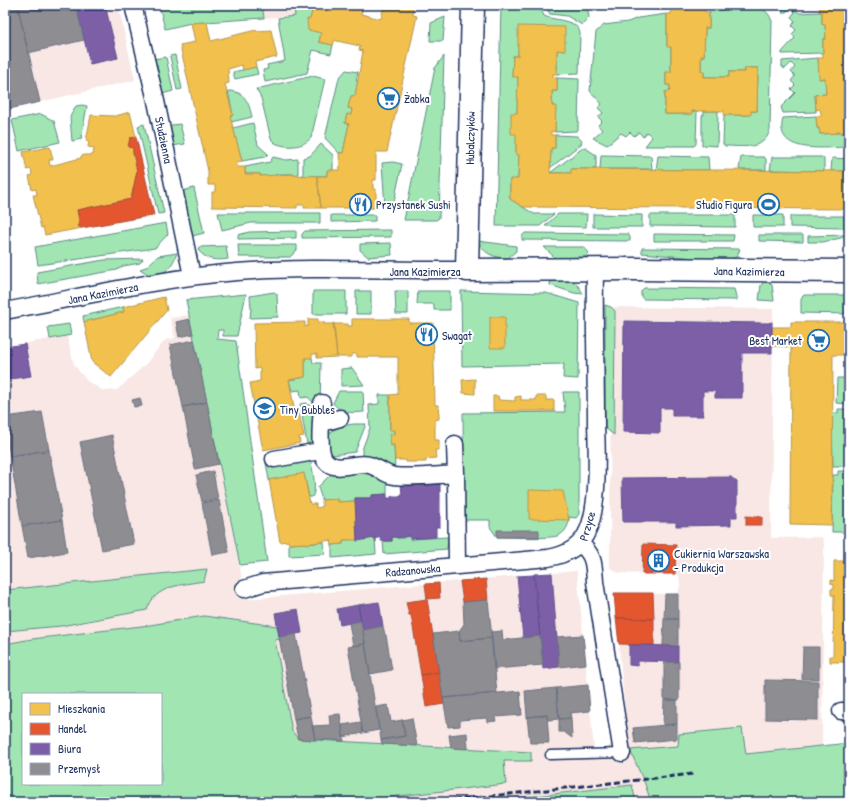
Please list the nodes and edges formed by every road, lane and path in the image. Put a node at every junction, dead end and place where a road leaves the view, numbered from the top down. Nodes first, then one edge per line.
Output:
1 (133, 5) edge
2 (473, 5) edge
3 (467, 270) junction
4 (595, 270) junction
5 (849, 271) edge
6 (192, 276) junction
7 (5, 311) edge
8 (322, 402) dead end
9 (340, 418) dead end
10 (322, 423) junction
11 (455, 444) dead end
12 (320, 451) junction
13 (274, 459) dead end
14 (456, 474) junction
15 (580, 544) junction
16 (458, 566) junction
17 (244, 589) dead end
18 (622, 753) joint
19 (550, 755) dead end

1 - 6 street, Studzienna
2 - 3 street, Hubalczyków
3 - 4 street, Jana Kazimierza
3 - 6 street, Jana Kazimierza
4 - 5 street, Jana Kazimierza
4 - 15 street, Przyce
6 - 7 street, Jana Kazimierza
8 - 10 street
9 - 10 street
10 - 12 street
11 - 14 street
12 - 13 street
12 - 14 street
14 - 16 street
15 - 16 street, Radzanowska
15 - 18 street, Przyce
16 - 17 street, Radzanowska
18 - 19 lane

